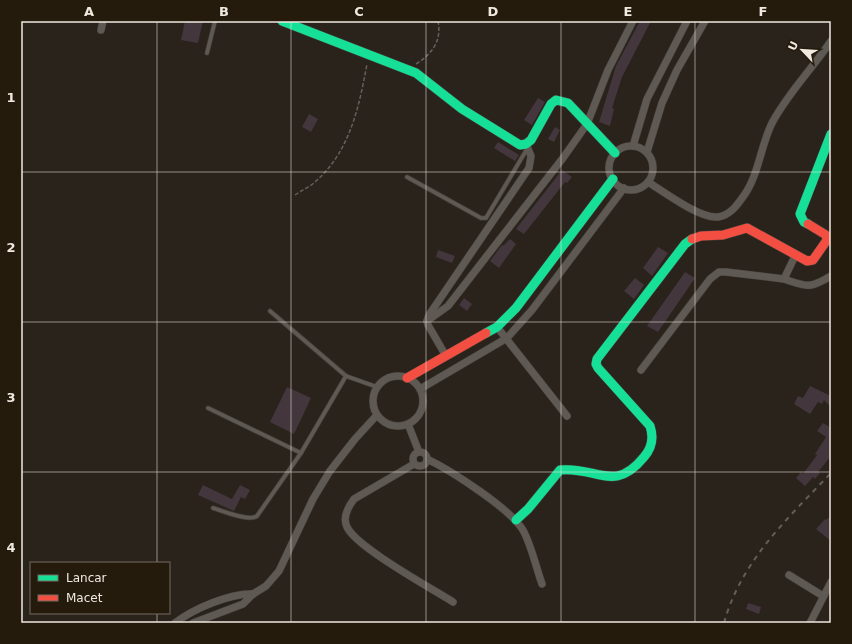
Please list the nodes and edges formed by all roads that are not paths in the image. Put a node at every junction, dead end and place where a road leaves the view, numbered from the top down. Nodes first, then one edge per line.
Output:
1 (103, 21) edge
2 (216, 21) edge
3 (282, 21) edge
4 (633, 21) edge
5 (687, 21) edge
6 (705, 21) edge
7 (101, 30) dead end
8 (831, 41) edge
9 (207, 54) dead end
10 (587, 124) junction
11 (831, 134) edge
12 (527, 146) junction
13 (633, 146) junction
14 (647, 152) junction
15 (615, 153) junction
16 (407, 177) dead end
17 (613, 179) junction
18 (648, 182) junction
19 (624, 188) junction
20 (796, 254) junction
21 (831, 276) edge
22 (784, 279) junction
23 (270, 311) dead end
24 (427, 321) junction
25 (497, 327) junction
26 (507, 338) junction
27 (446, 356) junction
28 (641, 370) dead end
29 (346, 376) junction
30 (407, 378) junction
31 (377, 387) junction
32 (420, 389) junction
33 (208, 408) dead end
34 (377, 415) junction
35 (567, 416) dead end
36 (408, 424) junction
37 (419, 452) junction
38 (301, 453) junction
39 (427, 459) junction
40 (414, 464) junction
41 (213, 508) dead end
42 (516, 520) junction
43 (789, 575) dead end
44 (831, 582) edge
45 (542, 584) dead end
46 (253, 594) junction
47 (824, 596) junction
48 (453, 602) dead end
49 (177, 622) edge
50 (193, 623) edge
51 (810, 623) edge

1 - 7 street
2 - 9 lane
3 - 12 street
4 - 10 street
5 - 13 street
6 - 14 street
8 - 18 street
10 - 12 street
10 - 15 street
10 - 24 street
11 - 20 street
12 - 16 lane
12 - 24 street
13 - 14 street
13 - 15 street
14 - 18 street
15 - 17 street
17 - 19 street
17 - 25 street
18 - 19 street
19 - 26 street
20 - 22 street
20 - 42 street
21 - 22 street
22 - 28 street
23 - 29 lane
24 - 27 street
25 - 26 street
25 - 27 street
26 - 32 street
26 - 35 street
27 - 30 street
29 - 31 lane
29 - 38 lane
30 - 31 street
30 - 32 street
31 - 34 street
32 - 36 street
33 - 38 lane
34 - 36 street
34 - 46 street
36 - 37 street
37 - 39 street
37 - 40 street
38 - 41 lane
39 - 40 street
39 - 42 street
40 - 48 street
42 - 45 street
43 - 47 street
44 - 47 street
46 - 49 street
46 - 50 street
47 - 51 street

